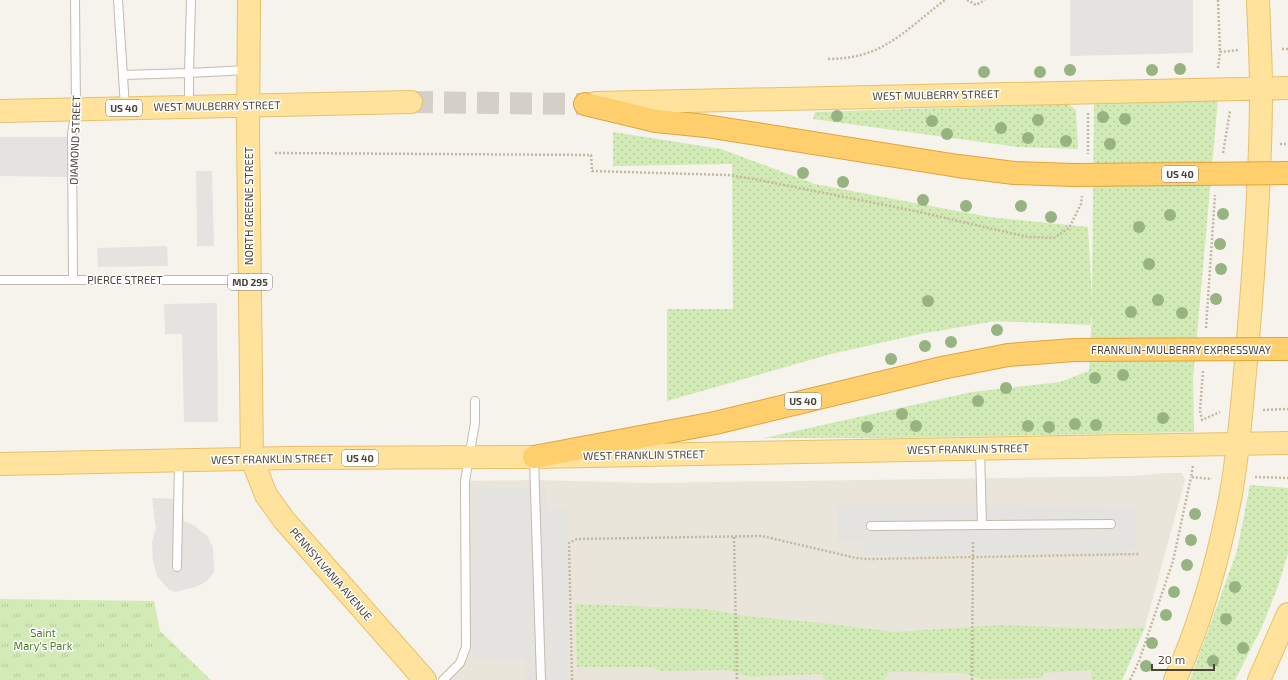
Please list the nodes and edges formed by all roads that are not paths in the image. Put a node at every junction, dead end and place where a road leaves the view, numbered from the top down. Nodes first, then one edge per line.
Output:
1 (75, 0) edge
2 (118, 0) edge
3 (191, 0) edge
4 (249, 0) edge
5 (1258, 0) edge
6 (249, 70) junction
7 (188, 73) junction
8 (124, 75) junction
9 (1288, 88) edge
10 (1261, 89) junction
11 (411, 102) tunnel mouth
12 (585, 104) joint
13 (248, 106) junction
14 (189, 107) junction
15 (125, 108) junction
16 (76, 109) junction
17 (0, 111) edge
18 (1288, 173) edge
19 (0, 280) edge
20 (74, 280) junction
21 (250, 280) junction
22 (1288, 349) edge
23 (475, 402) dead end
24 (1288, 443) edge
25 (1237, 444) junction
26 (980, 449) junction
27 (468, 457) junction
28 (534, 457) junction
29 (252, 459) junction
30 (180, 460) junction
31 (0, 464) edge
32 (1110, 524) dead end
33 (982, 525) junction
34 (871, 526) dead end
35 (177, 567) dead end
36 (1288, 614) edge
37 (425, 680) edge
38 (443, 680) edge
39 (541, 680) edge
40 (1175, 680) edge
41 (1259, 680) edge

1 - 16 lane, DIAMOND STREET
2 - 8 lane
3 - 7 lane
4 - 6 main road, NORTH GREENE STREET / MD 295
5 - 10 main road
6 - 7 lane
6 - 13 main road, NORTH GREENE STREET / MD 295
7 - 8 lane
7 - 14 lane
8 - 15 lane
9 - 10 main road, WEST MULBERRY STREET
10 - 12 main road, WEST MULBERRY STREET
10 - 25 main road
11 - 13 main road, WEST MULBERRY STREET / US 40
12 - 18 highway, US 40, bridge
13 - 14 main road, WEST MULBERRY STREET / US 40
13 - 21 main road, NORTH GREENE STREET / MD 295
14 - 15 main road, WEST MULBERRY STREET / US 40
15 - 16 main road, WEST MULBERRY STREET / US 40
16 - 17 main road, WEST MULBERRY STREET / US 40
16 - 20 lane, DIAMOND STREET
19 - 20 lane, PIERCE STREET
20 - 21 lane, PIERCE STREET
21 - 29 main road, NORTH GREENE STREET / MD 295
22 - 28 highway, FRANKLIN-MULBERRY EXPRESSWAY / US 40, bridge
23 - 27 lane
24 - 25 main road, WEST FRANKLIN STREET
25 - 26 main road, WEST FRANKLIN STREET
25 - 40 main road
26 - 28 main road, WEST FRANKLIN STREET
26 - 33 lane
27 - 28 main road, WEST FRANKLIN STREET / US 40
27 - 29 main road, WEST FRANKLIN STREET / US 40
27 - 38 lane
28 - 39 lane
29 - 30 main road, WEST FRANKLIN STREET / US 40
29 - 37 main road, PENNSYLVANIA AVENUE
30 - 31 main road, WEST FRANKLIN STREET / US 40
30 - 35 lane
32 - 33 lane
33 - 34 lane
36 - 41 main road

